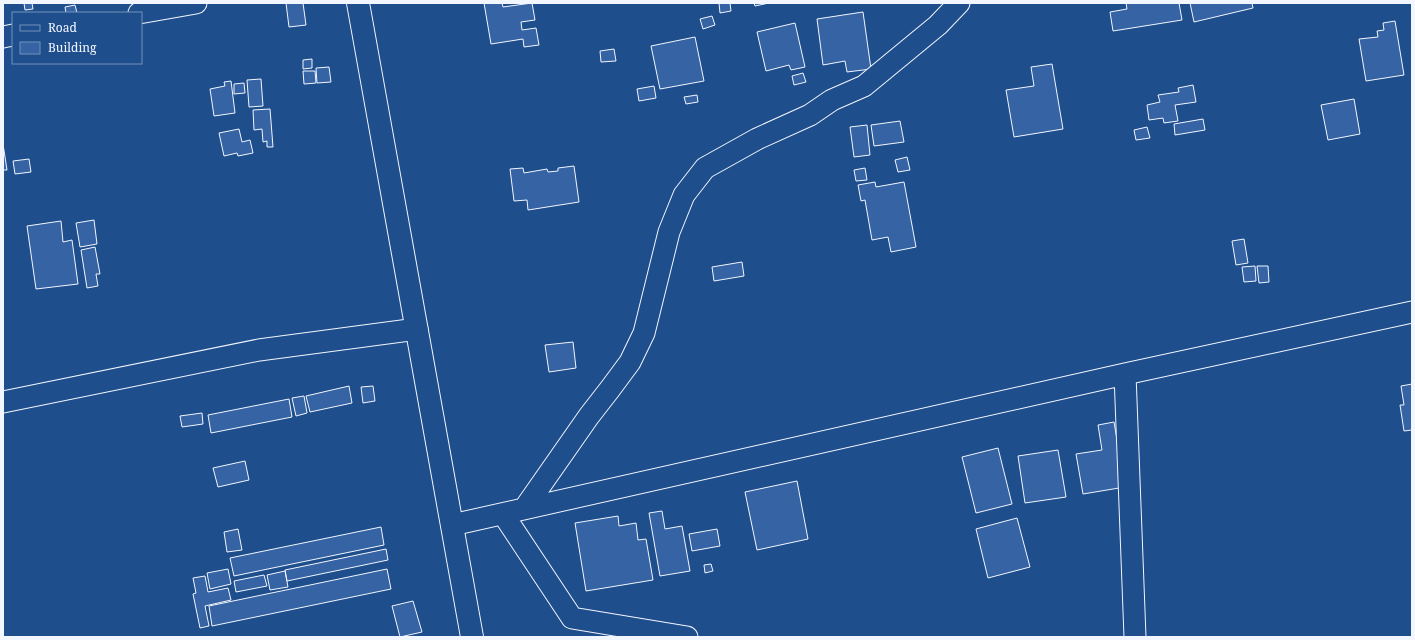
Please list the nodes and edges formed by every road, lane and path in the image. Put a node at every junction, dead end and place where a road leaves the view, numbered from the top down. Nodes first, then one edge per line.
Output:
1 (196, 3) edge
2 (358, 3) edge
3 (960, 3) edge
4 (142, 12) edge
5 (1412, 312) edge
6 (417, 329) junction
7 (1125, 374) junction
8 (3, 402) edge
9 (524, 509) junction
10 (503, 514) junction
11 (452, 525) junction
12 (472, 637) edge
13 (687, 637) edge
14 (1135, 637) edge

1 - 4 street
2 - 6 street
3 - 9 street
5 - 7 street
6 - 8 street
6 - 11 street
7 - 9 street
7 - 14 street
9 - 10 street
10 - 11 street
10 - 13 street
11 - 12 street

